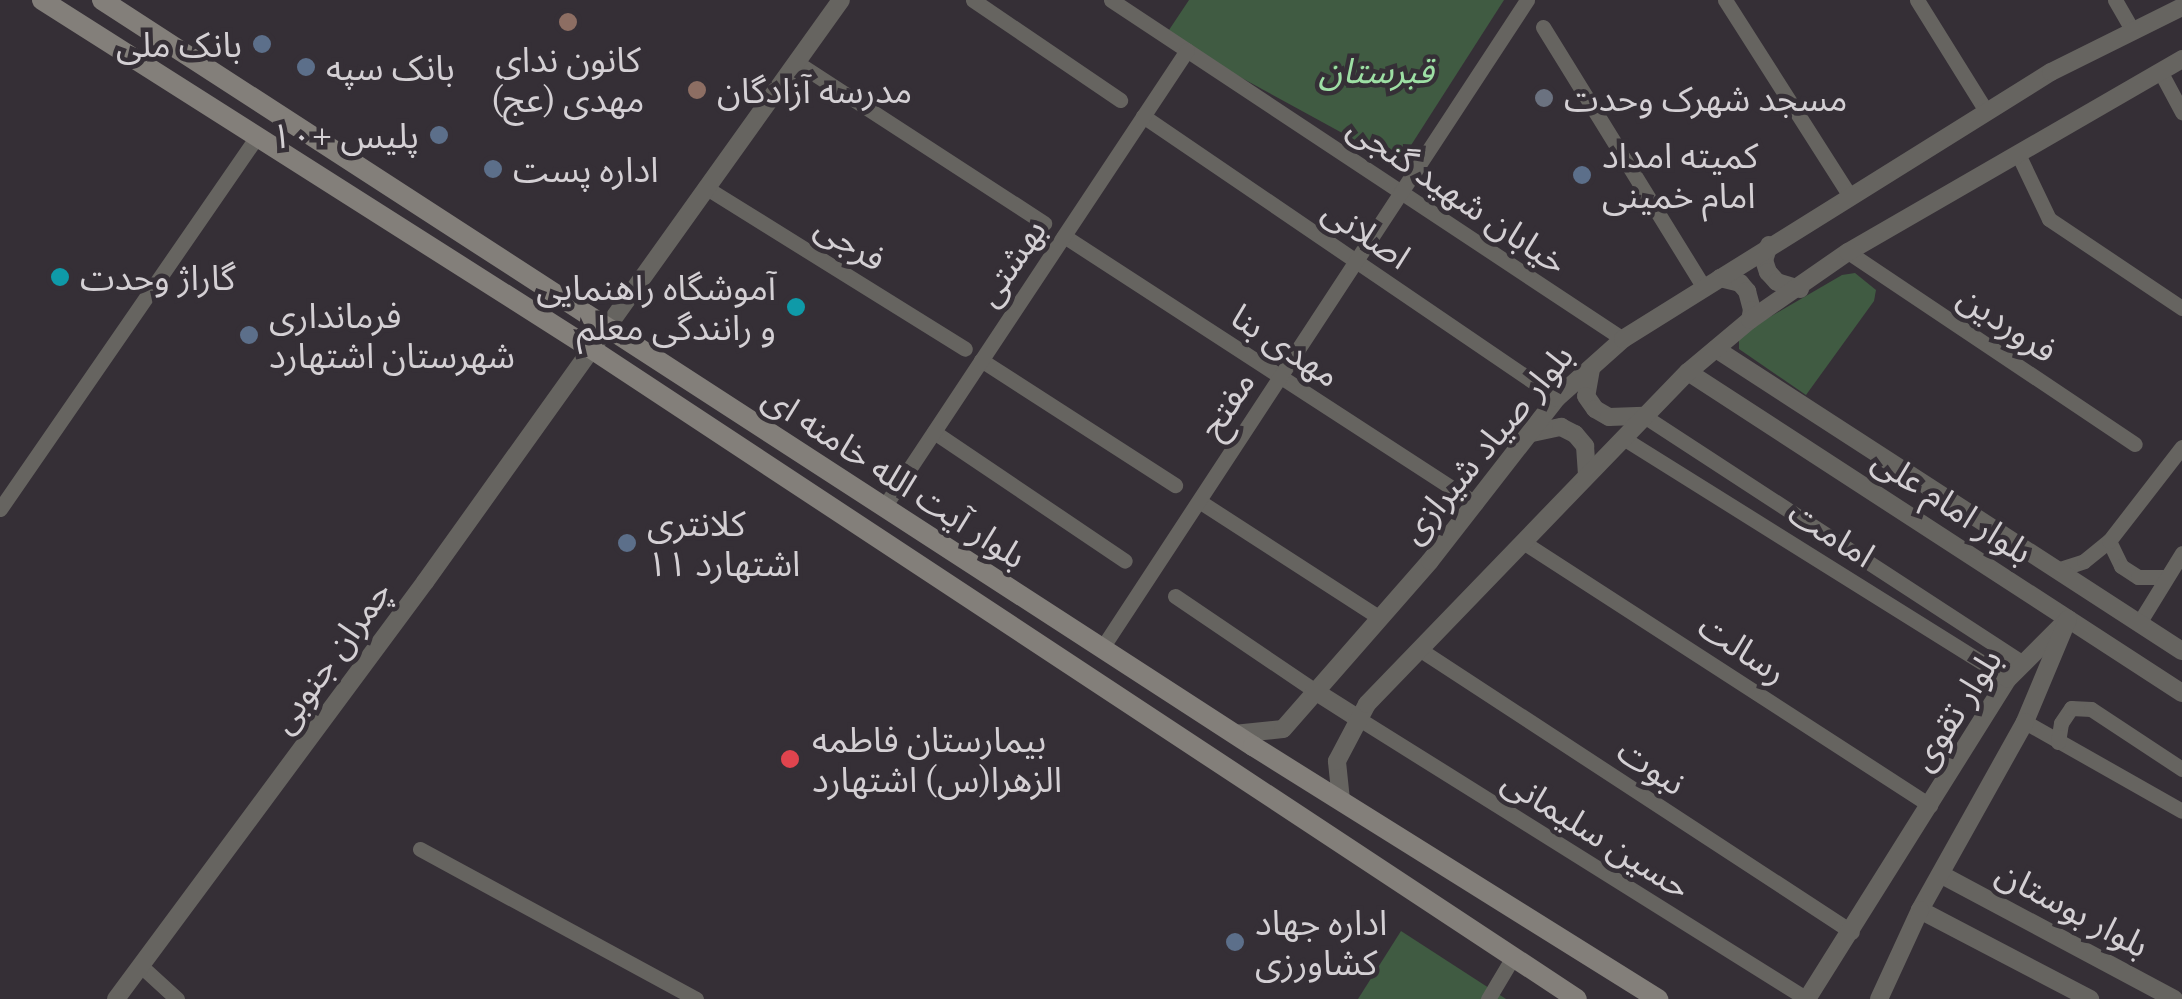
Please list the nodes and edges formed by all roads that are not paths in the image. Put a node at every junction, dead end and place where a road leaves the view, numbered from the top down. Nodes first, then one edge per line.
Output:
1 (42, 0) edge
2 (102, 0) edge
3 (841, 0) edge
4 (973, 0) edge
5 (1111, 0) edge
6 (1527, 0) edge
7 (1725, 0) edge
8 (1917, 0) edge
9 (2115, 0) edge
10 (2182, 7) edge
11 (1544, 27) dead end
12 (2132, 28) junction
13 (1186, 50) junction
14 (2182, 59) edge
15 (796, 62) junction
16 (2160, 71) junction
17 (1120, 100) dead end
18 (1986, 111) junction
19 (2182, 112) edge
20 (1143, 116) junction
21 (257, 136) junction
22 (2018, 154) junction
23 (705, 187) junction
24 (1401, 192) junction
25 (1849, 196) junction
26 (1044, 223) dead end
27 (1064, 236) junction
28 (1769, 246) junction
29 (1848, 252) junction
30 (1356, 261) junction
31 (1712, 283) junction
32 (1800, 289) junction
33 (2182, 308) edge
34 (1750, 320) junction
35 (604, 326) junction
36 (1623, 339) junction
37 (590, 348) junction
38 (1716, 348) junction
39 (965, 349) dead end
40 (982, 360) junction
41 (1594, 364) junction
42 (1688, 372) junction
43 (1280, 377) junction
44 (1558, 398) junction
45 (1644, 416) junction
46 (934, 432) junction
47 (1532, 433) junction
48 (1623, 438) junction
49 (2135, 444) dead end
50 (2182, 446) edge
51 (1587, 476) junction
52 (1175, 484) dead end
53 (1199, 501) junction
54 (1476, 504) junction
55 (884, 508) junction
56 (0, 509) edge
57 (2110, 541) junction
58 (1523, 542) junction
59 (2182, 553) edge
60 (1125, 562) dead end
61 (2057, 570) junction
62 (2164, 577) junction
63 (1175, 596) dead end
64 (1380, 618) junction
65 (2068, 619) junction
66 (2138, 623) junction
67 (1102, 648) junction
68 (1420, 650) junction
69 (2182, 652) edge
70 (2022, 662) junction
71 (2008, 679) junction
72 (1318, 693) junction
73 (2182, 694) edge
74 (1356, 717) junction
75 (2025, 722) junction
76 (1234, 734) junction
77 (2058, 742) junction
78 (2182, 769) edge
79 (1341, 800) junction
80 (1930, 805) junction
81 (2182, 811) edge
82 (420, 850) dead end
83 (1942, 875) junction
84 (1920, 910) junction
85 (1852, 932) junction
86 (1512, 956) junction
87 (141, 966) junction
88 (116, 999) edge
89 (177, 999) edge
90 (696, 999) edge
91 (1488, 999) edge
92 (1577, 999) edge
93 (1658, 999) edge
94 (1807, 999) edge
95 (1879, 999) edge
96 (2090, 999) edge
97 (2174, 999) edge

1 - 21 main road, بلوار آیت الله خامنه ای
2 - 35 main road, بلوار آیت الله خامنه ای
3 - 15 street, چمران جنوبی
4 - 17 street
5 - 13 street, خیابان شهید گنجی
6 - 24 street, مفتح
7 - 25 street
8 - 18 street
9 - 12 street
10 - 12 street, بلوار صیاد شیرازی
11 - 31 street
12 - 18 street, بلوار صیاد شیرازی
13 - 20 street, بهشتی
13 - 24 street, خیابان شهید گنجی
14 - 16 street
15 - 23 street, چمران جنوبی
15 - 26 street
16 - 19 street
16 - 22 street
18 - 25 street, بلوار صیاد شیرازی
20 - 27 street, بهشتی
20 - 30 street, اصلانی
21 - 37 main road, بلوار آیت الله خامنه ای
21 - 56 street
22 - 29 street
22 - 33 street
23 - 35 street, چمران جنوبی
23 - 39 street, فرجی
24 - 30 street, مفتح
24 - 36 street, خیابان شهید گنجی
25 - 28 street, بلوار صیاد شیرازی
27 - 40 street, بهشتی
27 - 43 street, مهدی بنا
28 - 31 street, بلوار صیاد شیرازی
28 - 32 street
29 - 32 street
29 - 49 street, فروردین
30 - 43 street, مفتح
30 - 44 street, اصلانی
31 - 34 street
31 - 36 street, بلوار صیاد شیرازی
32 - 34 street
34 - 38 street
35 - 37 street, چمران جنوبی
35 - 55 main road, بلوار آیت الله خامنه ای
36 - 41 street, بلوار صیاد شیرازی
37 - 86 main road, بلوار آیت الله خامنه ای
37 - 87 street, چمران جنوبی
38 - 42 street
38 - 61 street, بلوار امام علی
40 - 46 street, بهشتی
40 - 52 street
41 - 44 street, بلوار صیاد شیرازی
41 - 45 street
42 - 45 street
42 - 65 street, بلوار امام علی
43 - 53 street, مفتح
43 - 54 street, مهدی بنا
44 - 47 street, بلوار صیاد شیرازی
45 - 48 street
45 - 70 street, امامت
46 - 55 street, بهشتی
46 - 60 street
47 - 51 street
47 - 54 street, بلوار صیاد شیرازی
48 - 51 street
48 - 71 street, امامت
50 - 57 street
51 - 58 street
53 - 64 street
53 - 67 street, مفتح
54 - 64 street, بلوار صیاد شیرازی
55 - 67 main road, بلوار آیت الله خامنه ای
57 - 61 street
57 - 62 street
58 - 68 street
58 - 80 street, رسالت
59 - 62 street
61 - 66 street, بلوار امام علی
62 - 66 street
63 - 72 street
64 - 72 street, بلوار صیاد شیرازی
65 - 70 street, بلوار تقوی
65 - 73 street, بلوار امام علی
65 - 75 street, بلوار تقوی
66 - 69 street, بلوار امام علی
67 - 76 main road, بلوار آیت الله خامنه ای
68 - 74 street
68 - 85 street, نبوت
70 - 71 street, بلوار تقوی
71 - 80 street, بلوار تقوی
72 - 74 street
72 - 76 street, بلوار صیاد شیرازی
74 - 79 street
74 - 94 street, حسین سلیمانی
75 - 77 street
75 - 83 street, بلوار تقوی
76 - 79 main road, بلوار آیت الله خامنه ای
77 - 78 street
77 - 81 street
79 - 93 main road, بلوار آیت الله خامنه ای
80 - 85 street, بلوار تقوی
82 - 90 street
83 - 84 street, بلوار تقوی
83 - 97 street, بلوار بوستان
84 - 95 street, بلوار تقوی
84 - 96 street, بلوار بوستان
85 - 94 street, بلوار تقوی
86 - 91 street
86 - 92 main road, بلوار آیت الله خامنه ای
87 - 88 street, چمران جنوبی
87 - 89 street

